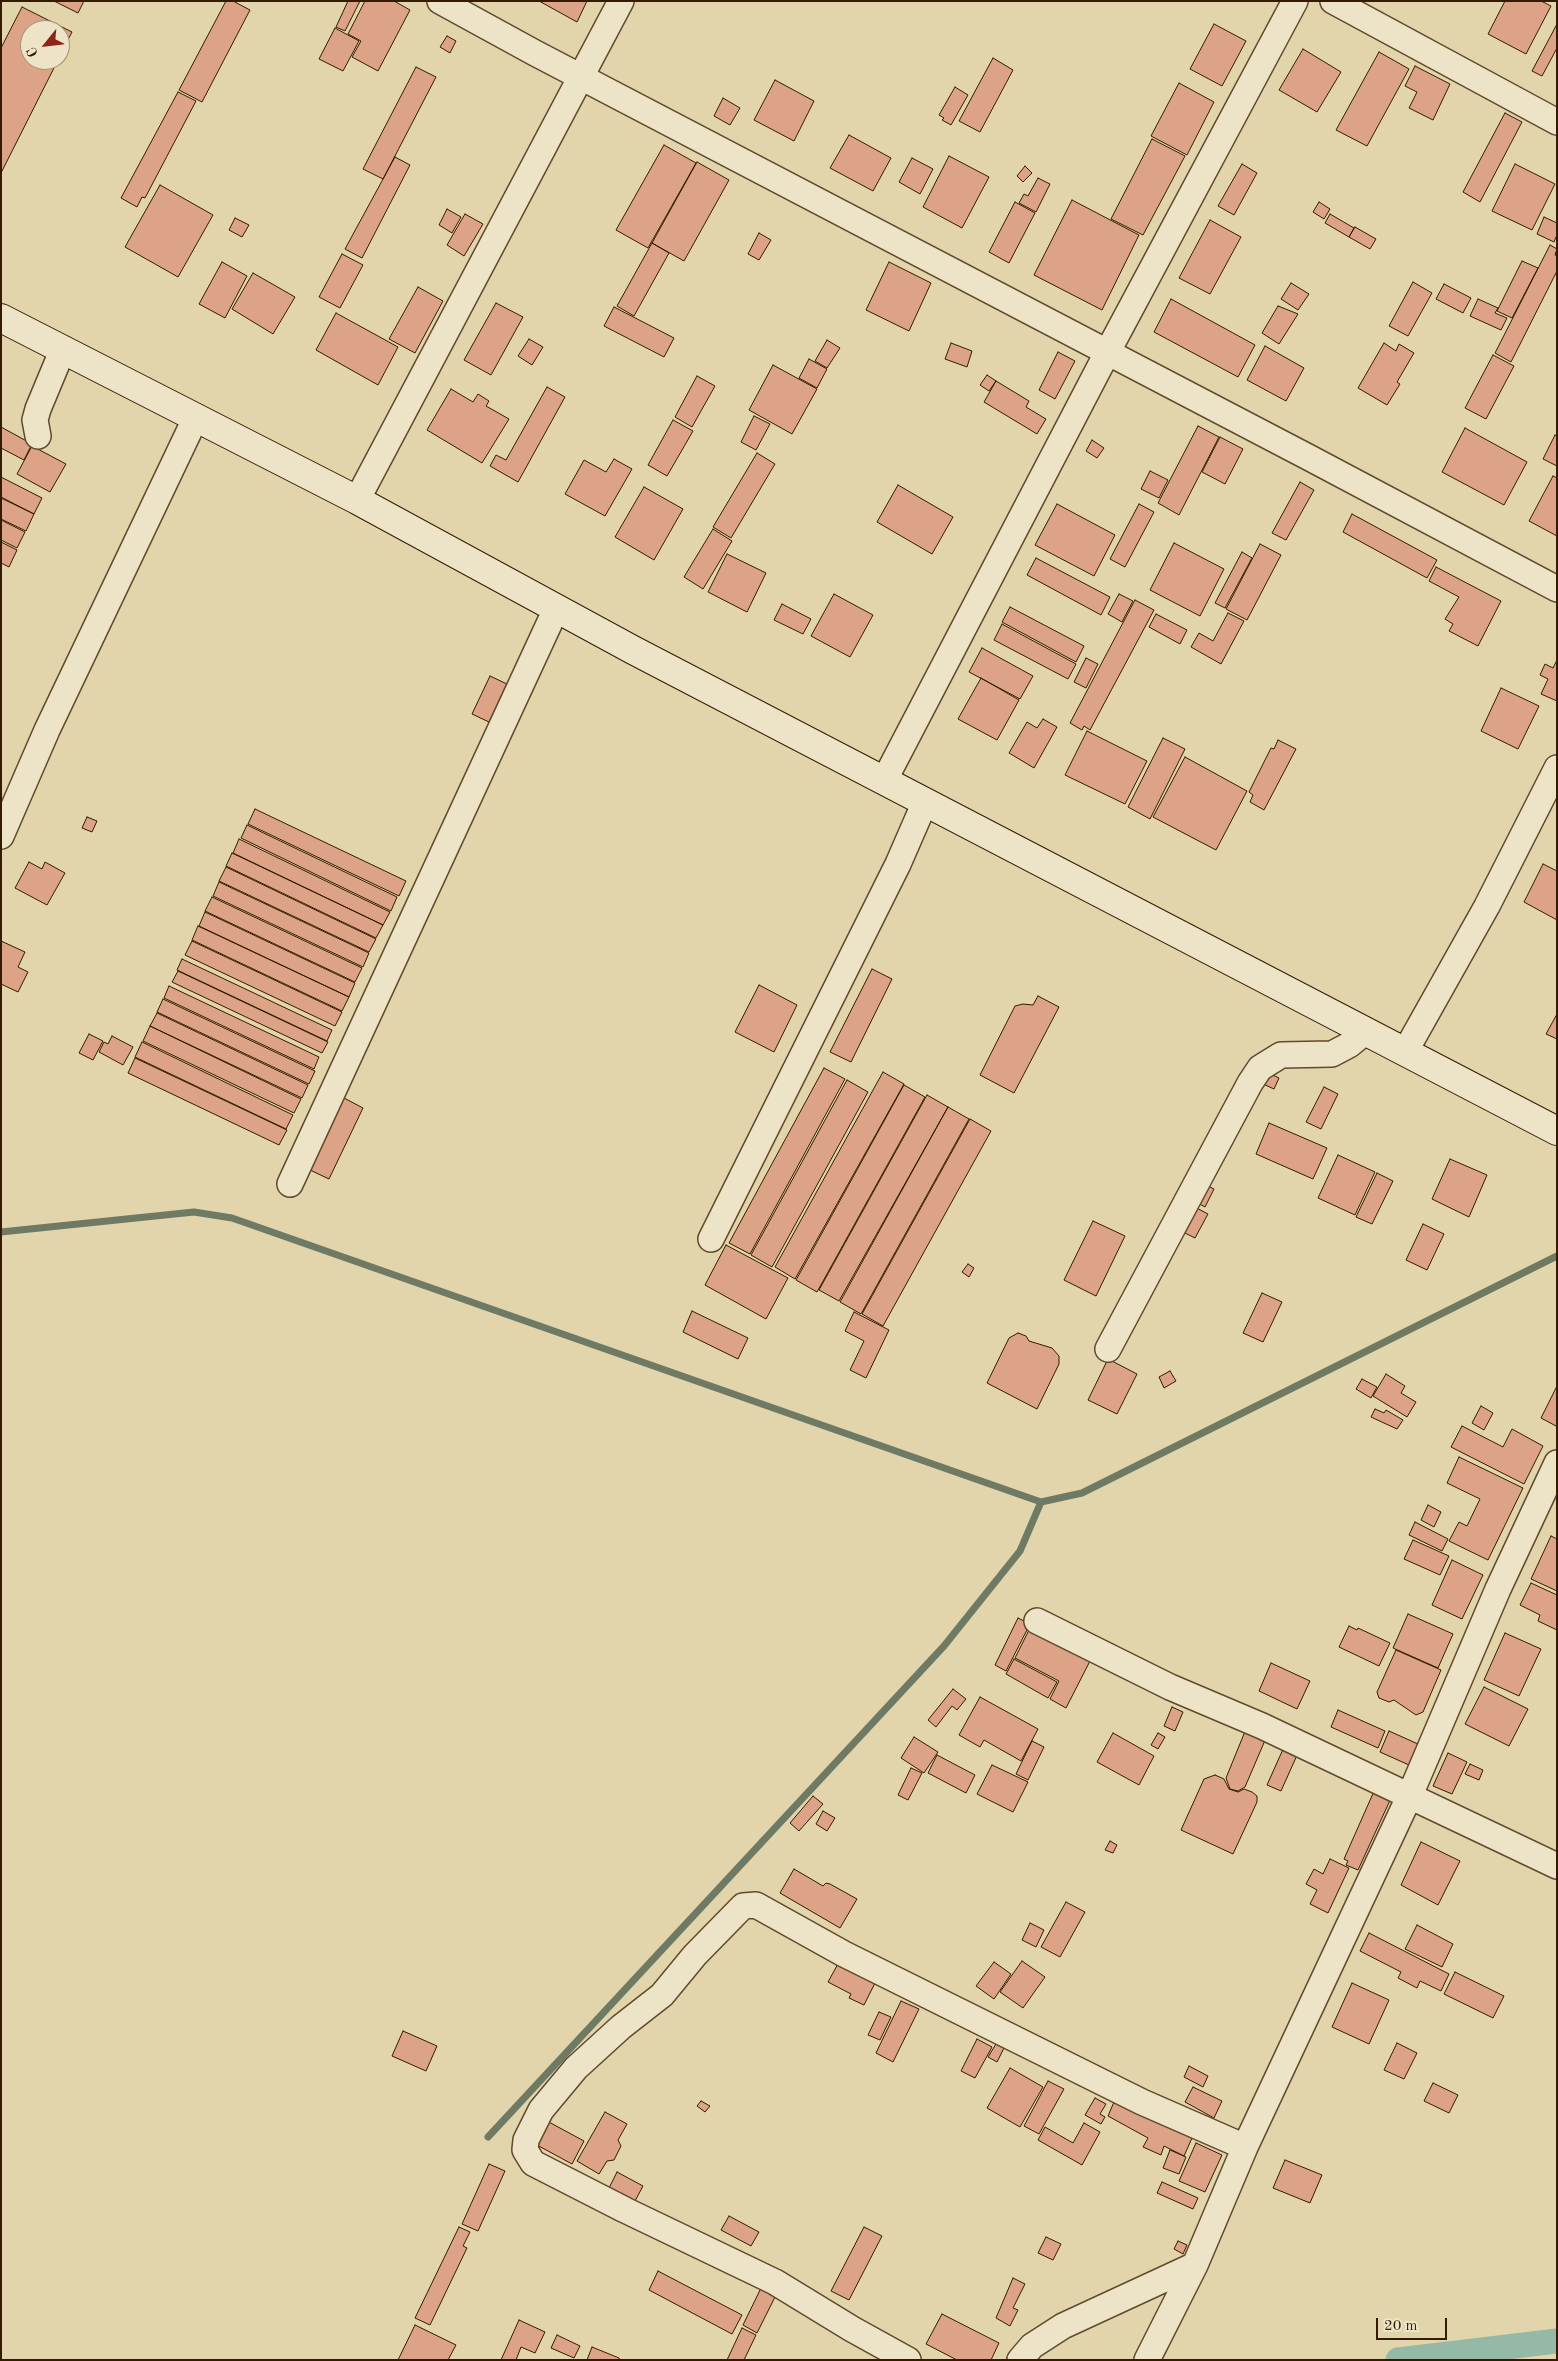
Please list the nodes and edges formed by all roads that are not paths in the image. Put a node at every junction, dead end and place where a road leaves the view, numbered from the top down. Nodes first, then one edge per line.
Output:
1 (440, 1) edge
2 (620, 1) edge
3 (1295, 1) edge
4 (1333, 1) edge
5 (582, 76) junction
6 (1557, 122) edge
7 (1, 318) edge
8 (63, 349) junction
9 (1107, 352) junction
10 (196, 417) junction
11 (38, 436) dead end
12 (357, 500) junction
13 (1557, 589) edge
14 (556, 609) junction
15 (1557, 768) edge
16 (884, 781) junction
17 (925, 802) junction
18 (1, 836) edge
19 (1365, 1032) junction
20 (1405, 1052) junction
21 (1557, 1130) edge
22 (290, 1184) dead end
23 (711, 1239) dead end
24 (1108, 1349) dead end
25 (1557, 1463) edge
26 (1037, 1621) dead end
27 (1410, 1795) junction
28 (1557, 1866) edge
29 (1245, 2147) junction
30 (1195, 2265) junction
31 (908, 2360) edge
32 (1020, 2360) edge
33 (1147, 2360) edge

1 - 5 street
2 - 5 street
3 - 9 street
4 - 6 street
5 - 9 street
5 - 12 street
7 - 8 main road
8 - 10 main road
8 - 11 street
9 - 13 street
9 - 16 street
10 - 12 main road
10 - 18 street
12 - 14 main road
14 - 16 main road
14 - 22 street
15 - 20 street
16 - 17 main road
17 - 19 main road
17 - 23 street
19 - 20 main road
19 - 24 street
20 - 21 main road
25 - 27 street
26 - 27 street
27 - 28 street
27 - 29 street
29 - 30 street
29 - 31 street
30 - 32 street
30 - 33 street

